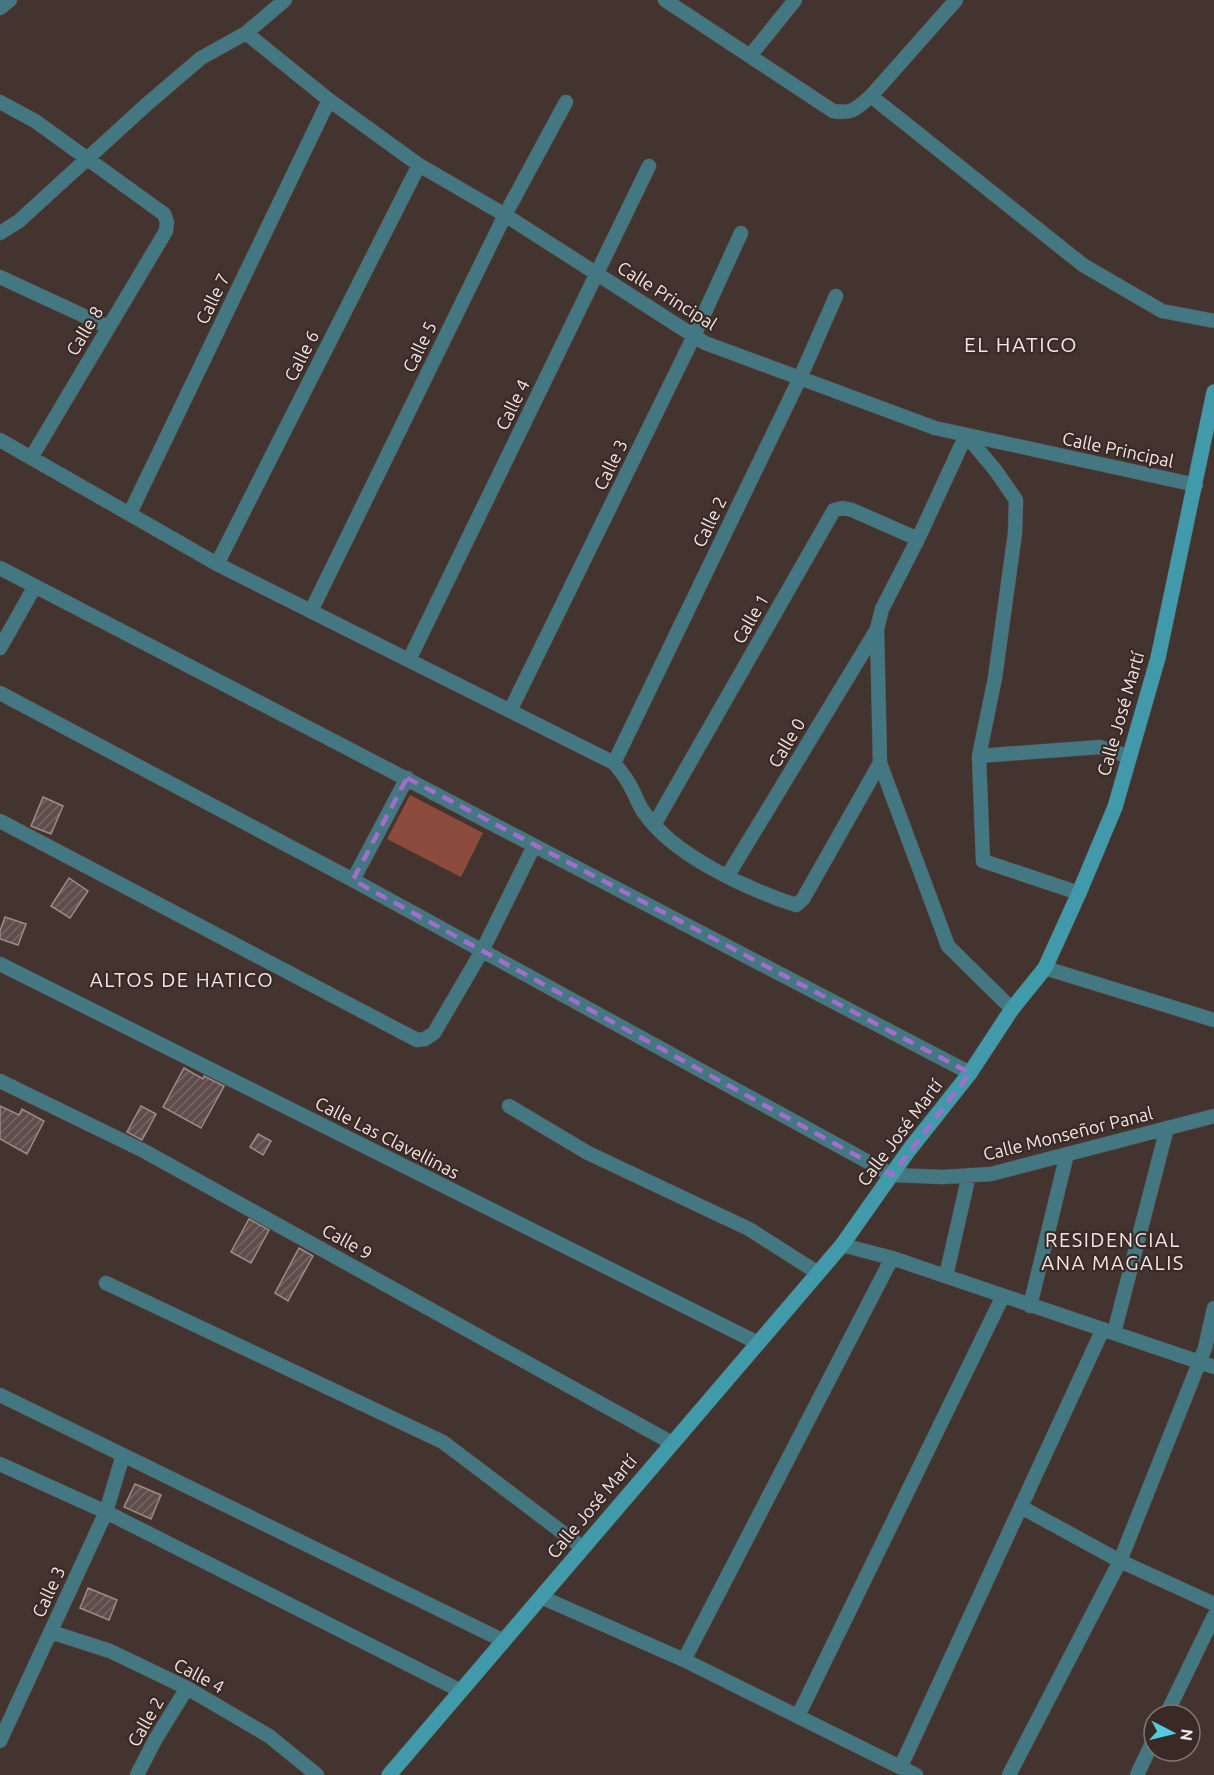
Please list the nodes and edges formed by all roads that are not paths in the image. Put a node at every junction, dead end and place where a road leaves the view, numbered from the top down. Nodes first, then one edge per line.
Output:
1 (10, 0) edge
2 (285, 0) edge
3 (665, 0) edge
4 (795, 0) edge
5 (957, 0) edge
6 (0, 8) edge
7 (246, 33) junction
8 (750, 56) junction
9 (871, 96) junction
10 (329, 100) junction
11 (0, 102) edge
12 (566, 102) dead end
13 (88, 159) junction
14 (419, 165) junction
15 (650, 166) dead end
16 (505, 215) junction
17 (0, 233) edge
18 (741, 233) dead end
19 (597, 273) junction
20 (0, 277) edge
21 (836, 296) dead end
22 (1214, 321) edge
23 (108, 327) junction
24 (694, 336) junction
25 (800, 378) junction
26 (1214, 392) edge
27 (966, 435) junction
28 (0, 440) edge
29 (31, 458) junction
30 (1196, 485) junction
31 (130, 513) junction
32 (918, 539) junction
33 (217, 564) junction
34 (0, 568) edge
35 (35, 586) junction
36 (311, 611) junction
37 (877, 629) junction
38 (0, 648) edge
39 (409, 660) junction
40 (0, 693) edge
41 (510, 711) junction
42 (979, 756) junction
43 (1130, 757) junction
44 (614, 763) junction
45 (880, 763) junction
46 (407, 778) junction
47 (0, 821) edge
48 (654, 825) junction
49 (534, 846) junction
50 (728, 875) junction
51 (353, 879) junction
52 (1079, 893) junction
53 (482, 951) junction
54 (0, 964) edge
55 (1045, 968) junction
56 (1012, 1009) junction
57 (1214, 1020) edge
58 (970, 1073) junction
59 (0, 1081) edge
60 (509, 1106) dead end
61 (1214, 1116) edge
62 (1167, 1128) junction
63 (1067, 1154) junction
64 (892, 1175) junction
65 (969, 1175) junction
66 (842, 1245) junction
67 (892, 1258) junction
68 (818, 1273) junction
69 (946, 1276) junction
70 (106, 1283) dead end
71 (1003, 1296) junction
72 (1030, 1306) junction
73 (1214, 1308) edge
74 (1109, 1331) junction
75 (758, 1343) junction
76 (1198, 1362) junction
77 (1214, 1367) edge
78 (0, 1395) edge
79 (672, 1443) junction
80 (123, 1455) junction
81 (0, 1464) edge
82 (1021, 1507) junction
83 (106, 1512) junction
84 (583, 1548) junction
85 (1120, 1561) junction
86 (541, 1597) junction
87 (1214, 1604) edge
88 (1214, 1616) edge
89 (51, 1632) junction
90 (504, 1641) junction
91 (684, 1660) junction
92 (187, 1688) junction
93 (461, 1691) junction
94 (1172, 1703) edge
95 (798, 1716) junction
96 (0, 1741) edge
97 (902, 1767) junction
98 (137, 1775) edge
99 (317, 1775) edge
100 (389, 1775) edge
101 (916, 1775) edge
102 (1010, 1775) edge

1 - 6 street
2 - 7 street
3 - 8 street
4 - 8 street
5 - 9 street
7 - 10 street, Calle Principal
7 - 13 street
8 - 9 street
9 - 22 street
10 - 14 street, Calle Principal
10 - 31 street, Calle 7
11 - 13 street
12 - 16 street, Calle 5
13 - 17 street
13 - 23 street, Calle 8
14 - 16 street, Calle Principal
14 - 33 street, Calle 6
15 - 19 street, Calle 4
16 - 19 street, Calle Principal
16 - 36 street, Calle 5
18 - 24 street, Calle 3
19 - 24 street, Calle Principal
19 - 39 street, Calle 4
20 - 23 street
21 - 25 street, Calle 2
23 - 29 street, Calle 8
24 - 25 street, Calle Principal
24 - 41 street, Calle 3
25 - 27 street, Calle Principal
25 - 44 street, Calle 2
26 - 30 main road, Calle José Martí
27 - 30 street, Calle Principal
27 - 32 street
27 - 42 street
28 - 29 street
29 - 31 street
30 - 43 main road, Calle José Martí
31 - 33 street
32 - 37 street
32 - 48 street, Calle 1
33 - 36 street
34 - 35 street
35 - 38 street
35 - 46 street
36 - 39 street
37 - 45 street
37 - 50 street, Calle 0
39 - 41 street
40 - 51 street
41 - 44 street
42 - 43 street
42 - 52 street
43 - 52 main road, Calle José Martí
44 - 48 street
45 - 50 street
45 - 56 street
46 - 49 street
46 - 51 street
47 - 53 street
48 - 50 street
49 - 53 street
49 - 58 street
51 - 53 street
52 - 55 main road, Calle José Martí
53 - 64 street
54 - 75 street, Calle Las Clavellinas
55 - 56 main road, Calle José Martí
55 - 57 street
56 - 58 main road, Calle José Martí
58 - 64 main road, Calle José Martí
59 - 79 street, Calle 9
60 - 68 street
61 - 62 street, Calle Monseñor Panal
62 - 63 street, Calle Monseñor Panal
62 - 74 street
63 - 65 street, Calle Monseñor Panal
63 - 72 street
64 - 65 street, Calle Monseñor Panal
64 - 66 main road, Calle José Martí
65 - 69 street
66 - 67 street
66 - 68 main road, Calle José Martí
67 - 69 street
67 - 91 street
68 - 75 main road, Calle José Martí
69 - 71 street
70 - 84 street
71 - 72 street
71 - 95 street
72 - 74 street
73 - 76 street
74 - 76 street
74 - 82 street
75 - 79 main road, Calle José Martí
76 - 77 street
76 - 85 street
78 - 80 street
79 - 84 main road, Calle José Martí
80 - 83 street, Calle 3
80 - 90 street
81 - 83 street
82 - 85 street
82 - 97 street
83 - 89 street, Calle 3
83 - 93 street
84 - 86 main road, Calle José Martí
85 - 87 street
85 - 102 street
86 - 90 main road, Calle José Martí
86 - 91 street
88 - 94 street
89 - 92 street, Calle 4
89 - 96 street, Calle 3
90 - 93 main road, Calle José Martí
91 - 95 street
92 - 98 street, Calle 2
92 - 99 street, Calle 4
93 - 100 main road, Calle José Martí
95 - 97 street
97 - 101 street

